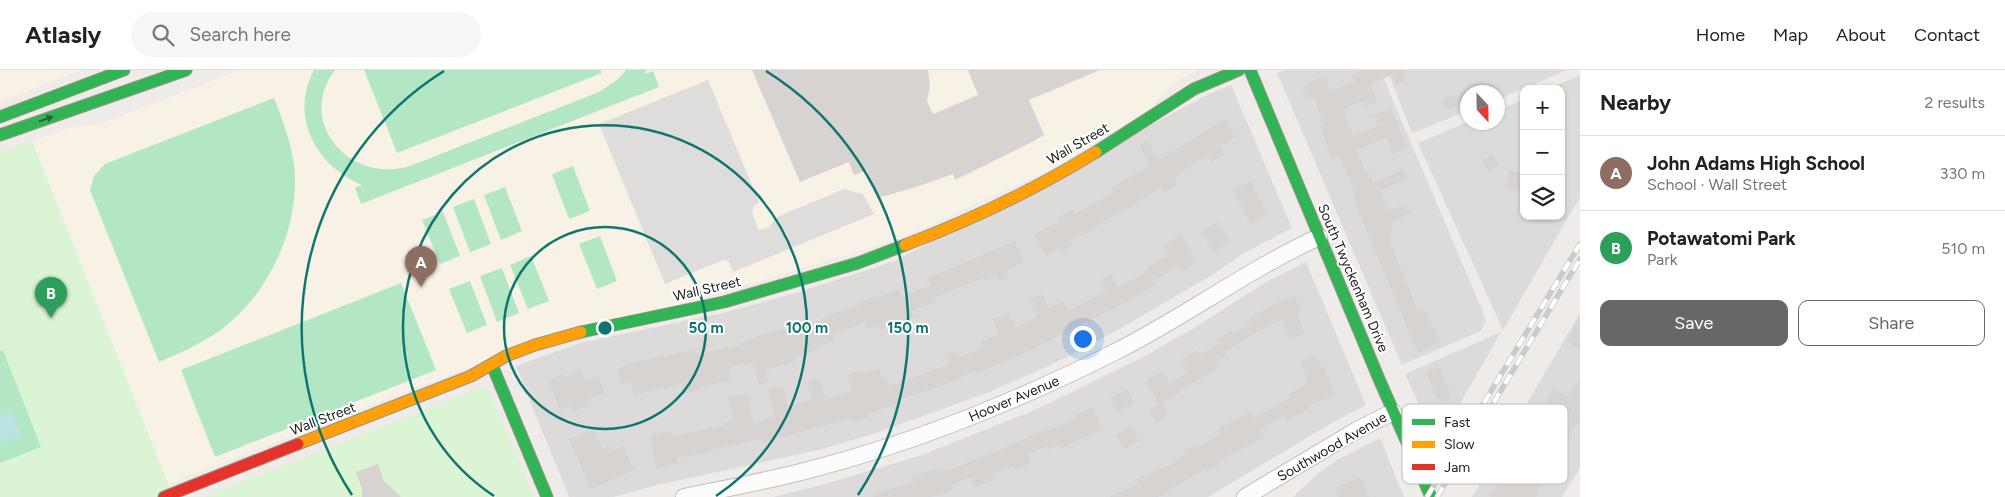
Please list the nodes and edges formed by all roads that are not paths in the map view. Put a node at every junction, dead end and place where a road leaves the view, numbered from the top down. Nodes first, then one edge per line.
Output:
1 (124, 70) edge
2 (186, 70) edge
3 (1239, 70) edge
4 (1250, 70) edge
5 (0, 117) edge
6 (0, 135) edge
7 (1319, 237) junction
8 (492, 365) junction
9 (1393, 412) junction
10 (1402, 432) edge
11 (1281, 476) junction
12 (1425, 484) edge
13 (164, 497) edge
14 (547, 497) edge
15 (684, 497) edge
16 (1245, 497) edge
17 (1268, 497) edge
18 (1431, 497) edge

1 - 5 street
6 -> 2 street
3 - 8 street, Wall Street
4 - 7 street, South Twyckenham Drive
7 - 9 street, South Twyckenham Drive
7 - 15 street, Hoover Avenue
8 - 13 street, Wall Street
8 - 14 street
9 - 10 street, South Twyckenham Drive
9 - 11 street, Southwood Avenue
11 - 16 street, Southwood Avenue
11 - 17 street
12 - 18 street, South Twyckenham Drive

